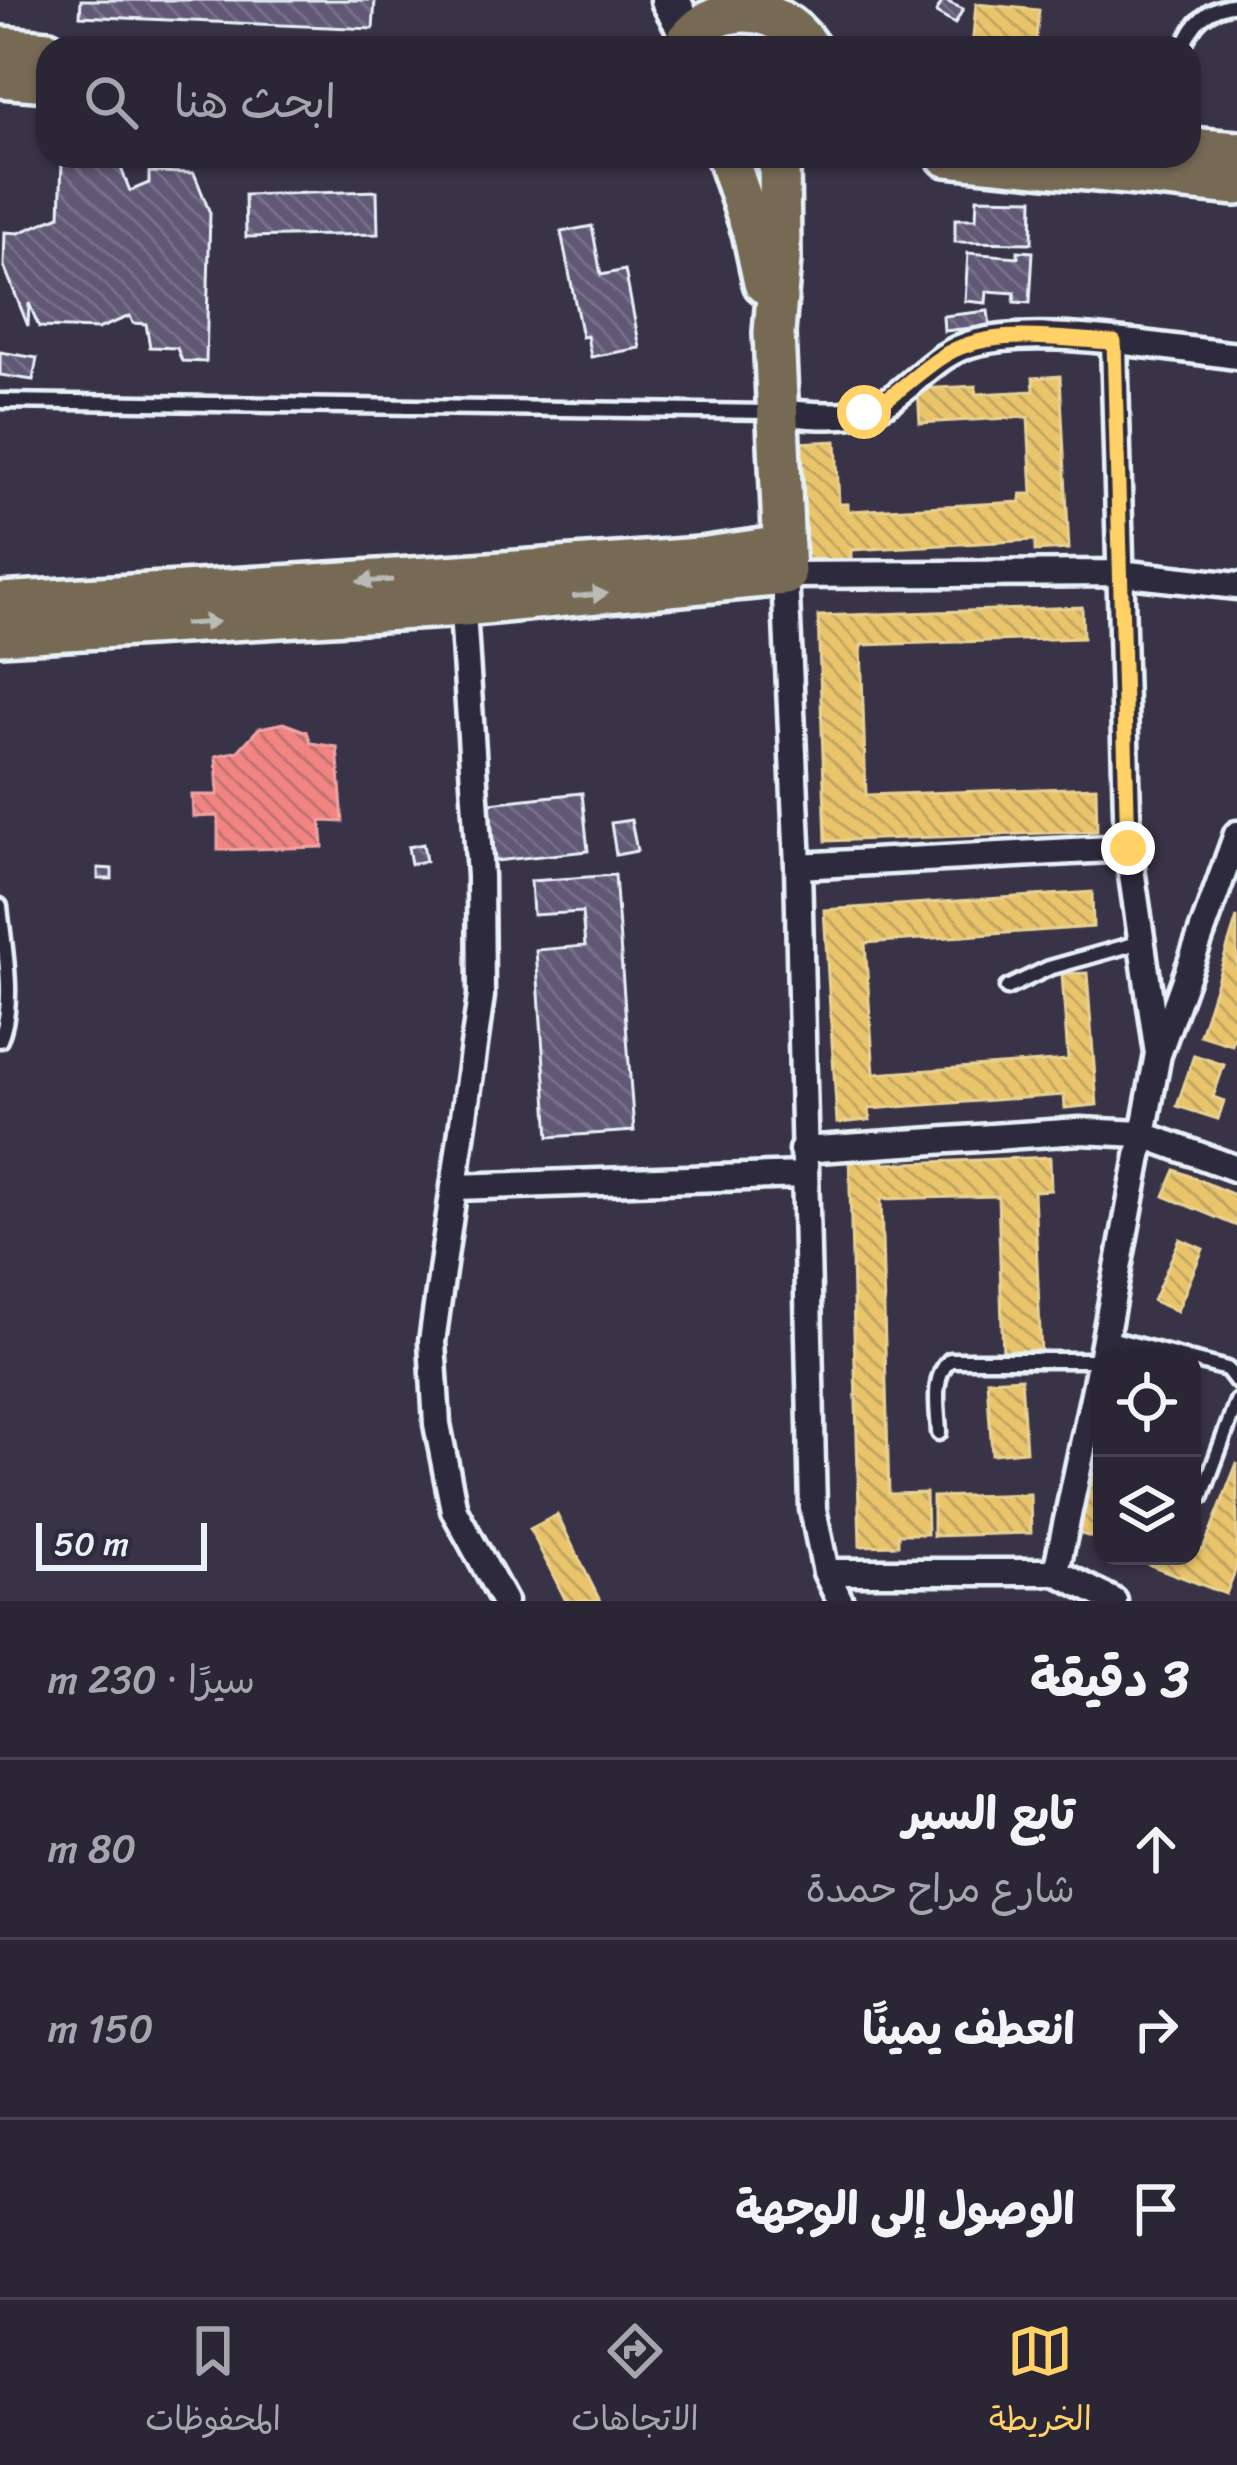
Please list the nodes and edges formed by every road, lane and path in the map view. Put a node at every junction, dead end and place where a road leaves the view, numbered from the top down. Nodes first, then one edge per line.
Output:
1 (760, 3) edge
2 (1237, 4) edge
3 (680, 27) edge
4 (802, 36) edge
5 (1189, 36) edge
6 (0, 47) edge
7 (36, 50) edge
8 (0, 77) edge
9 (36, 80) edge
10 (1201, 149) edge
11 (1237, 152) edge
12 (731, 168) edge
13 (778, 168) edge
14 (1071, 168) edge
15 (1237, 184) edge
16 (774, 333) junction
17 (1114, 342) junction
18 (1237, 356) edge
19 (0, 401) edge
20 (777, 412) junction
21 (785, 561) junction
22 (1119, 573) junction
23 (1237, 586) edge
24 (462, 591) junction
25 (0, 603) edge
26 (118, 612) junction
27 (0, 634) edge
28 (1237, 836) edge
29 (1128, 848) junction
30 (798, 866) junction
31 (0, 906) edge
32 (1143, 942) junction
33 (1006, 988) dead end
34 (0, 1040) edge
35 (1158, 1054) junction
36 (1141, 1134) junction
37 (802, 1162) junction
38 (1237, 1168) edge
39 (455, 1187) junction
40 (1104, 1348) edge
41 (1201, 1363) edge
42 (1237, 1382) edge
43 (1237, 1401) edge
44 (939, 1433) dead end
45 (1202, 1496) dead end
46 (826, 1572) junction
47 (1056, 1572) junction
48 (504, 1601) edge
49 (840, 1601) edge
50 (1114, 1601) edge

1 - 3 main road
1 - 4 main road
2 - 5 lane
6 - 7 main road
8 - 9 main road
10 - 11 main road
12 - 16 main road
13 - 16 main road
14 - 15 main road
16 - 20 main road
17 - 18 street
17 - 20 street
17 - 22 street
19 - 20 lane
20 - 21 main road
21 - 22 street
21 - 24 main road
21 - 30 street
22 - 23 street
22 - 29 street
24 - 26 main road
24 - 39 street
25 - 26 main road
26 - 27 main road
28 - 35 street
29 - 30 street
29 - 32 street
30 - 37 street
31 - 34 lane
32 - 33 lane
32 - 35 street
35 - 36 street
36 - 37 street
36 - 38 street
36 - 40 street
37 - 39 street
37 - 46 street
39 - 48 street
40 - 44 lane
40 - 47 street
41 - 42 lane
43 - 45 lane
46 - 47 street
46 - 49 street
47 - 50 street

